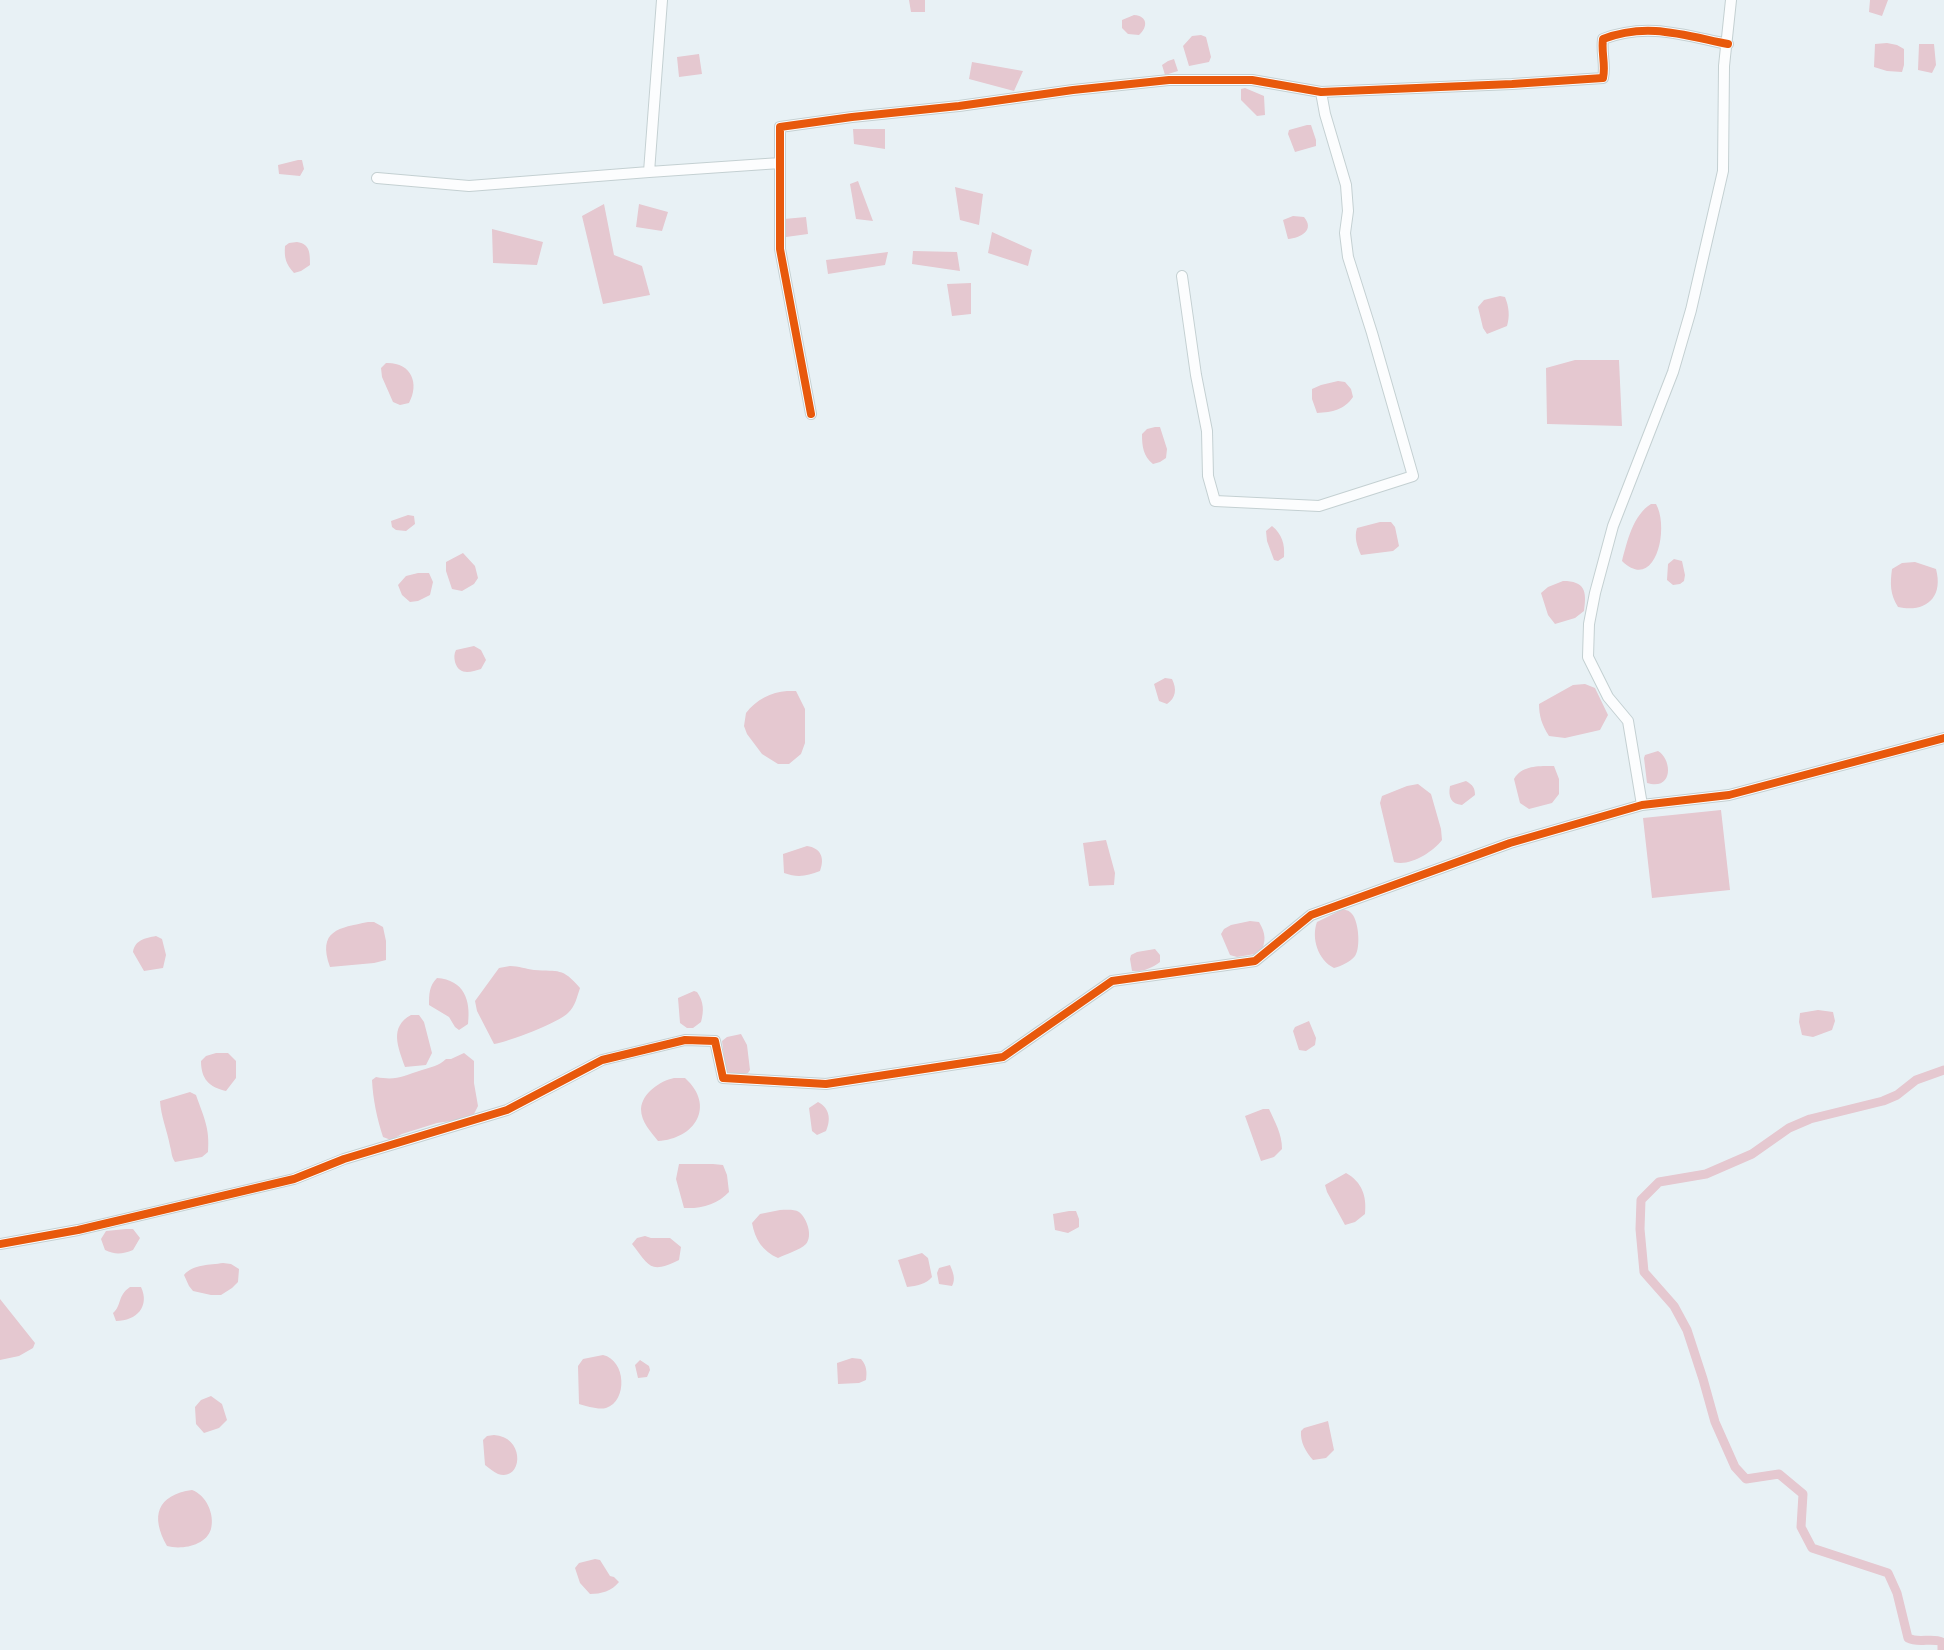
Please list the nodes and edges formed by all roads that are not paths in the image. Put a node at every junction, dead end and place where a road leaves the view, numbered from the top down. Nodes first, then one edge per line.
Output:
1 (662, 0) edge
2 (1731, 0) edge
3 (1728, 44) junction
4 (1321, 92) junction
5 (780, 163) junction
6 (649, 172) junction
7 (377, 178) dead end
8 (1182, 276) dead end
9 (811, 414) dead end
10 (1944, 738) edge
11 (1642, 805) junction
12 (0, 1244) edge

1 - 6 street
2 - 3 street
3 - 4 street
3 - 11 street
4 - 5 street
4 - 8 street
5 - 6 street
5 - 9 street
6 - 7 street
10 - 11 street
11 - 12 street

